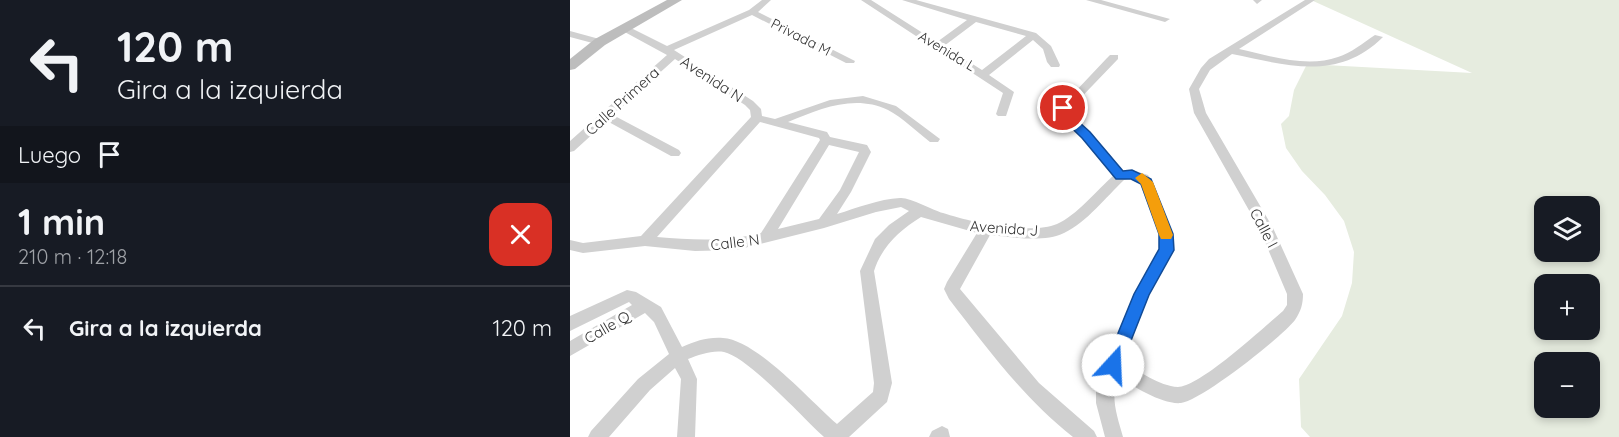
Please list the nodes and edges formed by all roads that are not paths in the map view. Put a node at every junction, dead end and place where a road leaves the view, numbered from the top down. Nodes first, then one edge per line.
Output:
1 (676, 0) edge
2 (768, 0) edge
3 (865, 0) edge
4 (906, 0) edge
5 (1090, 0) edge
6 (1311, 0) edge
7 (753, 12) junction
8 (975, 18) junction
9 (1165, 19) dead end
10 (624, 27) junction
11 (570, 34) edge
12 (1033, 35) junction
13 (1378, 37) dead end
14 (600, 42) junction
15 (938, 46) junction
16 (1228, 50) junction
17 (670, 52) junction
18 (1114, 57) dead end
19 (850, 61) dead end
20 (1055, 65) dead end
21 (570, 66) edge
22 (984, 74) junction
23 (1002, 114) dead end
24 (606, 116) junction
25 (757, 118) junction
26 (776, 123) junction
27 (934, 139) dead end
28 (826, 140) junction
29 (570, 148) edge
30 (675, 153) dead end
31 (1120, 176) junction
32 (920, 211) junction
33 (824, 223) junction
34 (986, 230) junction
35 (765, 238) junction
36 (645, 241) junction
37 (570, 245) edge
38 (645, 305) junction
39 (570, 324) edge
40 (570, 349) edge
41 (678, 355) junction
42 (1113, 365) junction
43 (597, 437) edge
44 (686, 437) edge
45 (837, 437) edge
46 (1088, 437) edge
47 (1114, 437) edge

1 - 10 street
2 - 7 street, Calle Primera
3 - 15 street, Avenida L
4 - 8 street
5 - 9 street
6 - 16 street, Calle I
7 - 17 street, Calle Primera
7 - 19 street, Privada M
8 - 12 street
8 - 15 street
10 - 14 street
10 - 17 street, Avenida N
11 - 14 street
12 - 20 street
12 - 22 street
13 - 16 street
14 - 21 street
15 - 22 street, Avenida L
16 - 42 street, Calle I
17 - 24 street, Calle Primera
17 - 25 street, Avenida N
18 - 31 street
22 - 23 street, Avenida L
24 - 29 street, Calle Primera
24 - 30 street
25 - 26 street
25 - 36 street
26 - 27 street
26 - 28 street
28 - 33 street
28 - 35 street
31 - 34 street, Avenida J
31 - 42 street
32 - 33 street, Avenida J
32 - 34 street, Avenida J
32 - 45 street
33 - 35 street, Calle N
34 - 46 street
35 - 36 street, Calle N
36 - 37 street, Calle N
38 - 39 street
38 - 40 street, Calle Q
38 - 41 street
41 - 43 street
41 - 44 street
41 - 45 street
42 - 47 street

